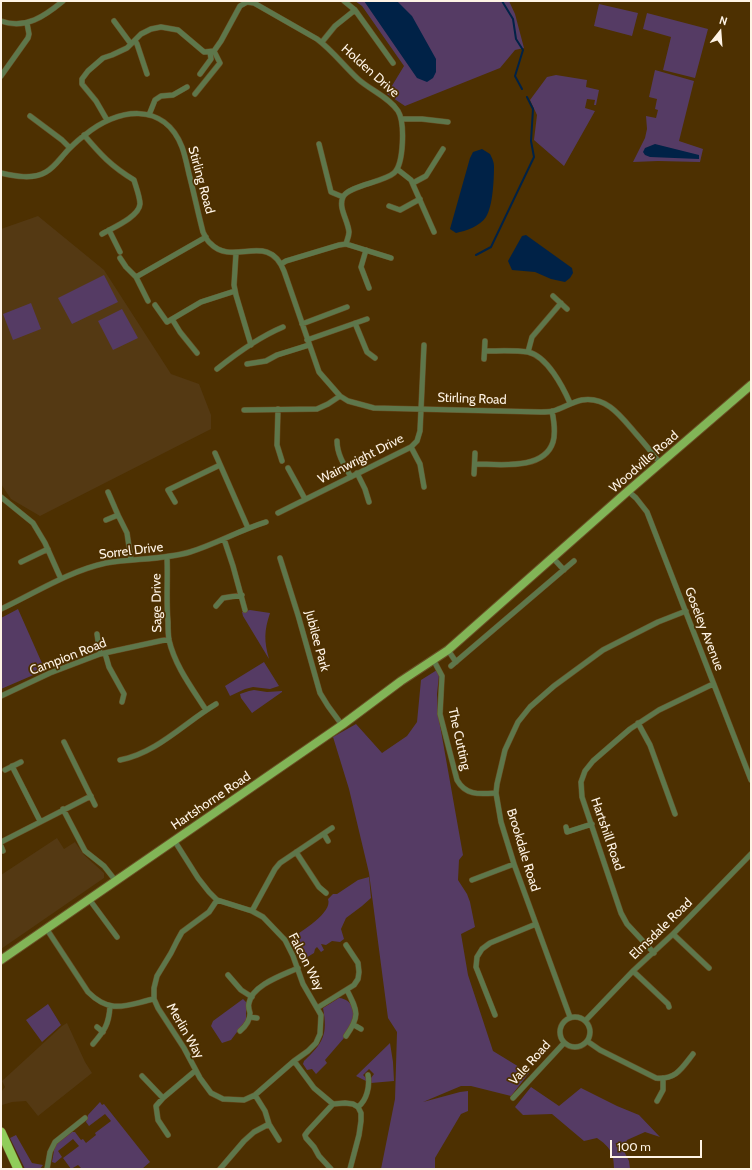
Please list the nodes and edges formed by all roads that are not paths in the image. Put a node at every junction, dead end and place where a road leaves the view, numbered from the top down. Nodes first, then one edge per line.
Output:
1 (63, 1) edge
2 (344, 1) edge
3 (242, 2) edge
4 (355, 10) junction
5 (1, 21) edge
6 (114, 21) dead end
7 (27, 23) junction
8 (133, 42) junction
9 (322, 42) junction
10 (212, 51) junction
11 (393, 63) dead end
12 (147, 74) dead end
13 (200, 74) dead end
14 (1, 76) edge
15 (187, 87) dead end
16 (195, 94) dead end
17 (149, 115) junction
18 (30, 116) dead end
19 (401, 119) junction
20 (107, 120) junction
21 (448, 122) dead end
22 (84, 135) junction
23 (318, 144) dead end
24 (70, 148) junction
25 (443, 149) dead end
26 (397, 169) junction
27 (1, 173) edge
28 (412, 183) junction
29 (343, 197) junction
30 (420, 199) junction
31 (389, 206) dead end
32 (108, 230) junction
33 (434, 232) dead end
34 (102, 234) dead end
35 (206, 237) junction
36 (346, 244) junction
37 (366, 250) junction
38 (236, 253) junction
39 (391, 258) dead end
40 (281, 264) junction
41 (136, 277) junction
42 (369, 288) dead end
43 (235, 291) junction
44 (553, 296) dead end
45 (148, 301) dead end
46 (561, 303) junction
47 (155, 305) dead end
48 (347, 307) dead end
49 (567, 309) dead end
50 (367, 318) dead end
51 (172, 319) junction
52 (355, 323) junction
53 (302, 324) junction
54 (283, 327) dead end
55 (485, 341) dead end
56 (308, 342) junction
57 (251, 345) junction
58 (424, 345) dead end
59 (485, 350) junction
60 (528, 352) junction
61 (197, 353) dead end
62 (375, 358) dead end
63 (484, 359) dead end
64 (247, 364) dead end
65 (217, 369) dead end
66 (751, 385) edge
67 (340, 396) junction
68 (570, 403) junction
69 (421, 408) junction
70 (278, 409) junction
71 (244, 410) dead end
72 (552, 411) junction
73 (337, 440) dead end
74 (411, 447) junction
75 (215, 453) dead end
76 (475, 453) dead end
77 (282, 461) dead end
78 (660, 463) junction
79 (475, 464) junction
80 (220, 465) junction
81 (288, 468) dead end
82 (357, 473) junction
83 (474, 474) dead end
84 (351, 477) junction
85 (424, 487) dead end
86 (628, 491) junction
87 (108, 492) dead end
88 (2, 498) edge
89 (305, 499) junction
90 (175, 502) dead end
91 (369, 502) dead end
92 (278, 513) dead end
93 (118, 515) junction
94 (106, 520) dead end
95 (266, 522) dead end
96 (248, 528) junction
97 (224, 539) junction
98 (48, 549) junction
99 (167, 558) junction
100 (280, 558) dead end
101 (553, 558) junction
102 (131, 560) junction
103 (574, 561) dead end
104 (21, 562) dead end
105 (564, 570) junction
106 (61, 579) junction
107 (242, 595) junction
108 (216, 606) dead end
109 (1, 609) edge
110 (245, 610) dead end
111 (686, 611) junction
112 (97, 634) dead end
113 (169, 639) junction
114 (448, 650) junction
115 (102, 654) junction
116 (434, 661) junction
117 (456, 662) junction
118 (451, 666) dead end
119 (713, 684) junction
120 (1, 696) edge
121 (122, 702) dead end
122 (216, 704) dead end
123 (206, 710) junction
124 (638, 724) junction
125 (342, 725) junction
126 (64, 742) dead end
127 (131, 758) junction
128 (120, 760) dead end
129 (21, 762) dead end
130 (134, 765) dead end
131 (12, 766) junction
132 (5, 770) dead end
133 (751, 780) edge
134 (496, 793) junction
135 (90, 796) junction
136 (95, 805) dead end
137 (63, 809) junction
138 (675, 814) dead end
139 (40, 821) junction
140 (592, 824) junction
141 (566, 827) dead end
142 (332, 828) dead end
143 (324, 834) junction
144 (174, 840) junction
145 (328, 841) dead end
146 (1, 842) edge
147 (296, 852) junction
148 (751, 854) edge
149 (514, 864) junction
150 (115, 880) junction
151 (472, 880) dead end
152 (326, 893) dead end
153 (89, 899) junction
154 (217, 900) junction
155 (252, 911) junction
156 (536, 924) junction
157 (46, 928) junction
158 (673, 934) junction
159 (117, 937) dead end
160 (346, 945) dead end
161 (654, 953) junction
162 (1, 960) edge
163 (298, 968) junction
164 (709, 968) dead end
165 (634, 971) junction
166 (228, 975) dead end
167 (347, 990) junction
168 (252, 997) junction
169 (154, 999) junction
170 (110, 1006) junction
171 (669, 1007) dead end
172 (317, 1008) junction
173 (495, 1016) dead end
174 (250, 1017) junction
175 (570, 1017) junction
176 (257, 1018) dead end
177 (586, 1020) junction
178 (354, 1025) junction
179 (97, 1027) dead end
180 (361, 1029) dead end
181 (240, 1031) dead end
182 (103, 1032) junction
183 (346, 1036) dead end
184 (587, 1041) junction
185 (564, 1043) junction
186 (93, 1044) dead end
187 (692, 1054) dead end
188 (294, 1061) junction
189 (196, 1071) junction
190 (368, 1075) dead end
191 (142, 1076) dead end
192 (663, 1078) junction
193 (255, 1095) junction
194 (163, 1098) junction
195 (513, 1098) dead end
196 (657, 1101) dead end
197 (333, 1104) junction
198 (358, 1107) junction
199 (85, 1118) dead end
200 (268, 1124) junction
201 (1, 1132) edge
202 (168, 1135) dead end
203 (278, 1140) dead end
204 (15, 1168) edge
205 (47, 1169) edge
206 (220, 1169) edge
207 (331, 1169) edge
208 (350, 1169) edge

1 - 7 street
2 - 4 street
3 - 9 street, Holden Drive
3 - 10 street, Holden Drive
4 - 9 street
4 - 11 street
5 - 7 street
6 - 8 street
7 - 14 street
8 - 10 street
8 - 12 street
8 - 20 street
9 - 19 street, Holden Drive
10 - 13 street, Holden Drive
10 - 16 street
15 - 17 street
17 - 20 street, Stirling Road
17 - 35 street, Stirling Road
18 - 24 street
19 - 21 street
19 - 26 street
20 - 22 street, Stirling Road
22 - 24 street, Stirling Road
22 - 32 street
23 - 29 street
24 - 27 street, Stirling Road
25 - 28 street
26 - 28 street
26 - 29 street
28 - 30 street
29 - 36 street
30 - 31 street
30 - 33 street
32 - 34 street
32 - 41 street
35 - 38 street, Stirling Road
35 - 41 street
36 - 37 street
36 - 40 street
37 - 39 street
37 - 42 street
38 - 40 street, Stirling Road
38 - 43 street
40 - 53 street, Stirling Road
41 - 45 street
43 - 51 street
43 - 57 street
44 - 46 street
46 - 49 street
46 - 60 street
47 - 51 street
48 - 53 street
50 - 52 street
51 - 61 street
52 - 56 street
52 - 62 street
53 - 56 street, Stirling Road
54 - 57 street
55 - 59 street
56 - 64 street
56 - 67 street, Stirling Road
57 - 65 street
58 - 69 street, Wainwright Drive
59 - 60 street
59 - 63 street
60 - 68 street
66 - 78 main road, Woodville Road
67 - 69 street, Stirling Road
67 - 70 street
68 - 72 street, Stirling Road
68 - 78 street, Stirling Road
69 - 72 street, Stirling Road
69 - 74 street, Wainwright Drive
70 - 71 street
70 - 77 street
72 - 79 street
73 - 84 street
74 - 82 street, Wainwright Drive
74 - 85 street
75 - 80 street
76 - 79 street
78 - 86 main road, Woodville Road
79 - 83 street
80 - 90 street
80 - 96 street
81 - 89 street
82 - 84 street, Wainwright Drive
82 - 91 street
84 - 89 street, Wainwright Drive
86 - 101 main road, Woodville Road
86 - 111 street, Goseley Avenue
87 - 93 street
88 - 98 street
89 - 92 street, Wainwright Drive
93 - 94 street
93 - 102 street
95 - 96 street, Sorrel Drive
96 - 97 street, Sorrel Drive
97 - 99 street, Sorrel Drive
97 - 107 street
98 - 104 street
98 - 106 street
99 - 102 street, Sorrel Drive
99 - 113 street, Sage Drive
100 - 125 street, Jubilee Park
101 - 105 street
101 - 114 main road, Woodville Road
102 - 106 street, Sorrel Drive
103 - 105 street
105 - 117 street
106 - 109 street, Sorrel Drive
107 - 108 street
107 - 110 street
111 - 119 street, Goseley Avenue
111 - 134 street, Brookdale Road
112 - 115 street
113 - 115 street, Campion Road
113 - 123 street, Sage Drive
114 - 116 main road, Woodville Road
114 - 117 street
115 - 120 street, Campion Road
115 - 121 street
116 - 125 main road, Hartshorne Road
116 - 134 street, The Cutting
117 - 118 street
119 - 124 street, Hartshill Road
119 - 133 street, Goseley Avenue
122 - 123 street
123 - 127 street
124 - 138 street
124 - 140 street, Hartshill Road
125 - 144 main road, Hartshorne Road
126 - 135 street
127 - 128 street
127 - 130 street
129 - 131 street
131 - 132 street
131 - 139 street
134 - 149 street, Brookdale Road
135 - 136 street
135 - 137 street
137 - 139 street
137 - 150 street
139 - 146 street
140 - 141 street
140 - 161 street, Hartshill Road
142 - 143 street
143 - 145 street
143 - 147 street
144 - 150 main road, Hartshorne Road
144 - 154 street
147 - 152 street
147 - 155 street
148 - 158 street, Elmsdale Road
149 - 151 street
149 - 156 street, Brookdale Road
150 - 153 main road, Hartshorne Road
153 - 157 main road, Hartshorne Road
153 - 159 street
154 - 155 street, Falcon Way
154 - 169 street, Merlin Way
155 - 163 street, Falcon Way
156 - 173 street
156 - 175 street, Brookdale Road
157 - 162 main road, Hartshorne Road
157 - 170 street
158 - 161 street, Elmsdale Road
158 - 164 street
160 - 167 street
161 - 165 street, Elmsdale Road
163 - 168 street
163 - 172 street, Falcon Way
165 - 171 street
165 - 177 street, Elmsdale Road
166 - 168 street
167 - 172 street
167 - 178 street
168 - 174 street
169 - 170 street
169 - 189 street, Merlin Way
170 - 182 street
172 - 188 street, Falcon Way
174 - 176 street
174 - 181 street
175 - 177 street
175 - 185 street
177 - 184 street
178 - 180 street
178 - 183 street
179 - 182 street
182 - 186 street
184 - 185 street
184 - 192 street
185 - 195 street, Vale Road
187 - 192 street
188 - 193 street, Merlin Way
188 - 197 street
189 - 193 street, Merlin Way
189 - 194 street
190 - 198 street
191 - 194 street
192 - 196 street
193 - 200 street
194 - 202 street
197 - 198 street
197 - 207 street
198 - 208 street
199 - 205 street
200 - 203 street
200 - 206 street
201 - 204 highway

